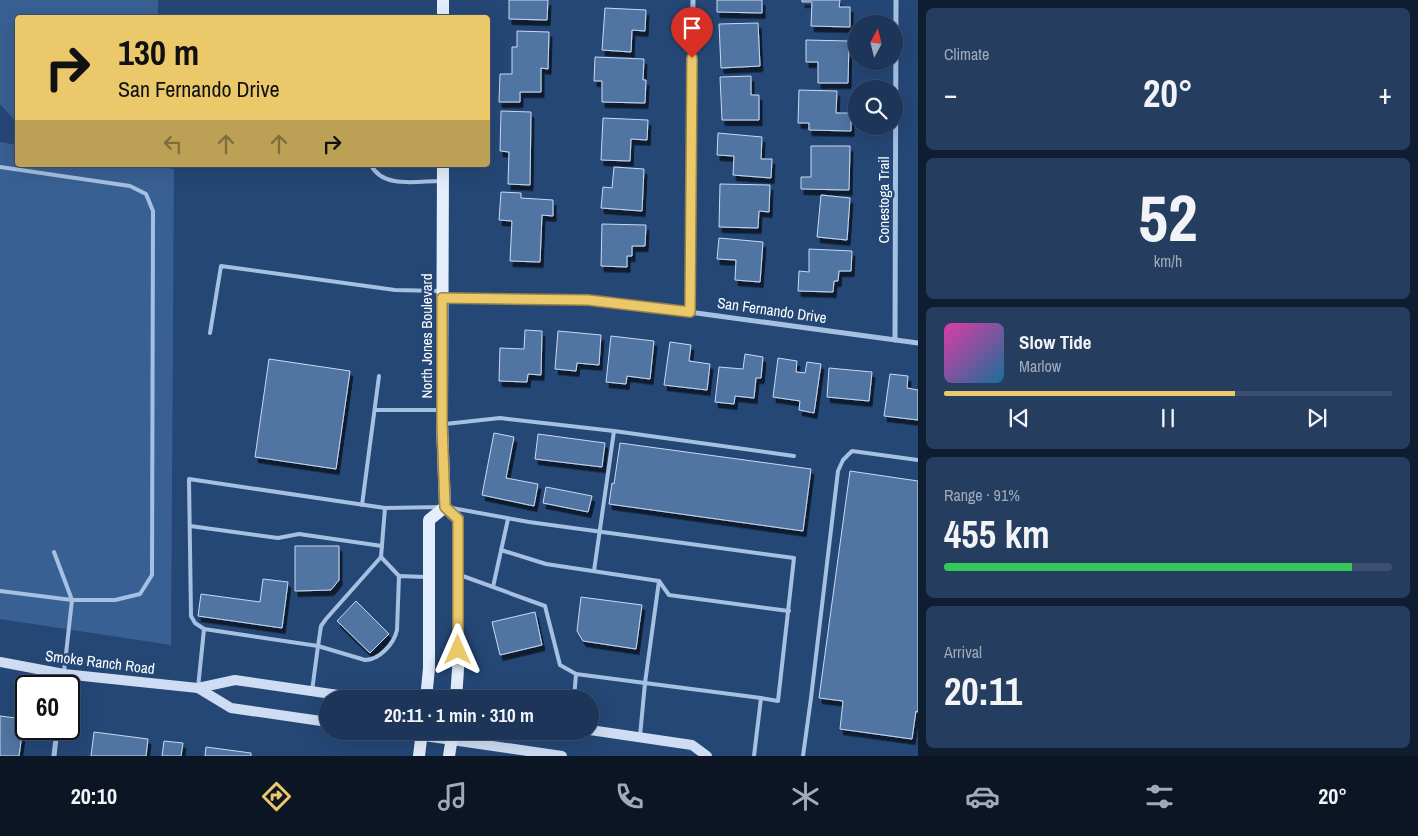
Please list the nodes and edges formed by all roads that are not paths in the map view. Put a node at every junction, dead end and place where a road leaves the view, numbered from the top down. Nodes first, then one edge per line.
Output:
1 (443, 0) edge
2 (693, 0) edge
3 (896, 0) edge
4 (443, 15) edge
5 (0, 167) edge
6 (372, 167) edge
7 (443, 167) edge
8 (443, 181) junction
9 (442, 294) junction
10 (690, 312) junction
11 (210, 333) dead end
12 (895, 340) junction
13 (918, 343) edge
14 (379, 376) dead end
15 (374, 410) junction
16 (442, 410) junction
17 (442, 424) junction
18 (614, 431) junction
19 (794, 456) dead end
20 (918, 460) edge
21 (362, 505) junction
22 (445, 507) junction
23 (385, 508) junction
24 (508, 519) junction
25 (190, 526) junction
26 (599, 532) junction
27 (382, 546) junction
28 (501, 550) junction
29 (54, 552) dead end
30 (381, 558) junction
31 (594, 571) junction
32 (458, 574) junction
33 (399, 576) junction
34 (428, 577) junction
35 (659, 580) junction
36 (493, 587) junction
37 (0, 591) edge
38 (72, 600) junction
39 (789, 611) junction
40 (204, 629) junction
41 (318, 646) junction
42 (0, 662) edge
43 (64, 674) junction
44 (576, 674) junction
45 (645, 683) junction
46 (198, 688) junction
47 (427, 690) edge
48 (457, 690) edge
49 (575, 690) edge
50 (312, 691) junction
51 (319, 692) edge
52 (761, 698) junction
53 (319, 721) edge
54 (599, 731) edge
55 (640, 738) junction
56 (56, 740) edge
57 (421, 740) edge
58 (451, 740) edge
59 (470, 740) edge
60 (535, 754) edge
61 (54, 756) edge
62 (419, 756) edge
63 (449, 756) edge
64 (562, 756) edge
65 (707, 756) edge
66 (754, 756) edge
67 (803, 756) edge

1 - 4 main road
2 - 10 street
3 - 12 street, Conestoga Trail
5 - 38 lane
6 - 8 lane
7 - 8 main road, North Jones Boulevard
8 - 9 main road, North Jones Boulevard
9 - 10 street, San Fernando Drive
9 - 11 lane
9 - 16 main road, North Jones Boulevard
10 - 12 street, San Fernando Drive
12 - 13 street, San Fernando Drive
14 - 15 lane
15 - 16 lane
15 - 21 lane
16 - 17 main road, North Jones Boulevard
17 - 18 lane
17 - 22 main road, North Jones Boulevard
18 - 19 lane
18 - 26 lane
20 - 67 lane
21 - 23 lane
21 - 25 lane
22 - 23 lane
22 - 24 lane
22 - 32 main road
22 - 34 main road
23 - 27 lane
24 - 26 lane
24 - 28 lane
25 - 27 lane
25 - 40 lane
26 - 31 lane
26 - 39 lane
27 - 30 lane
28 - 31 lane
28 - 36 lane
29 - 38 lane
30 - 33 lane
30 - 41 lane
31 - 35 lane
32 - 36 lane
32 - 48 main road
33 - 34 lane
33 - 41 lane
34 - 47 main road
35 - 39 lane
35 - 45 lane
36 - 44 lane
37 - 38 lane
38 - 43 lane
39 - 52 lane
40 - 41 lane
40 - 46 lane
41 - 50 lane
42 - 43 main road, Smoke Ranch Road
43 - 46 main road, Smoke Ranch Road
44 - 45 lane
44 - 49 lane
45 - 52 lane
45 - 55 lane
46 - 50 main road, Smoke Ranch Road
46 - 53 main road, Smoke Ranch Road
50 - 51 main road, Smoke Ranch Road
52 - 66 lane
54 - 55 main road
55 - 65 main road
56 - 61 street
57 - 62 main road
58 - 63 main road
59 - 60 main road
60 - 64 main road

